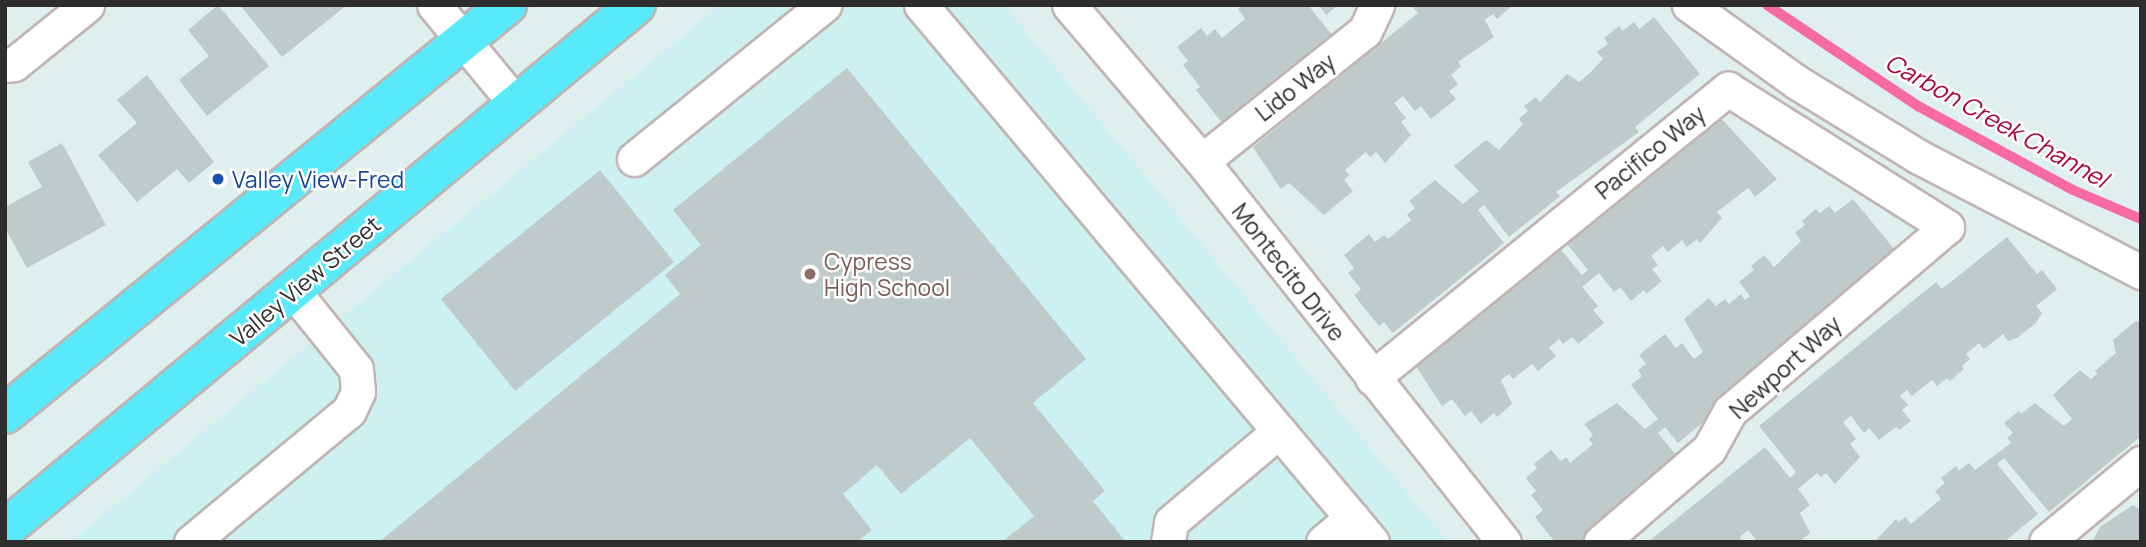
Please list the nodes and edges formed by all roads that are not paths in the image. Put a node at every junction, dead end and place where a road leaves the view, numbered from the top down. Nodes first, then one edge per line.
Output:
1 (87, 5) edge
2 (433, 5) edge
3 (507, 5) edge
4 (636, 5) edge
5 (824, 5) edge
6 (921, 5) edge
7 (1069, 5) edge
8 (1377, 5) edge
9 (1689, 5) edge
10 (463, 42) junction
11 (5, 65) edge
12 (516, 104) junction
13 (634, 159) dead end
14 (1202, 160) junction
15 (1947, 228) joint
16 (2141, 272) edge
17 (294, 292) junction
18 (1372, 378) junction
19 (5, 414) edge
20 (1279, 431) junction
21 (2141, 463) edge
22 (5, 530) edge
23 (1362, 530) edge
24 (2060, 537) edge
25 (191, 542) edge
26 (1168, 542) edge
27 (1323, 542) edge
28 (1504, 542) edge
29 (1601, 542) edge

1 - 11 street
2 - 10 street
3 - 10 main road
4 - 12 main road, Valley View Street
5 - 13 street
6 - 20 street
7 - 14 street, Montecito Drive
8 - 14 street, Lido Way
9 - 16 street
10 - 12 street
10 - 19 main road
12 - 17 main road, Valley View Street
14 - 18 street, Montecito Drive
15 - 18 street, Pacifico Way
15 - 29 street, Newport Way
17 - 22 main road, Valley View Street
17 - 25 street
18 - 28 street, Montecito Drive
20 - 23 street
20 - 26 street
21 - 24 street
23 - 27 street

